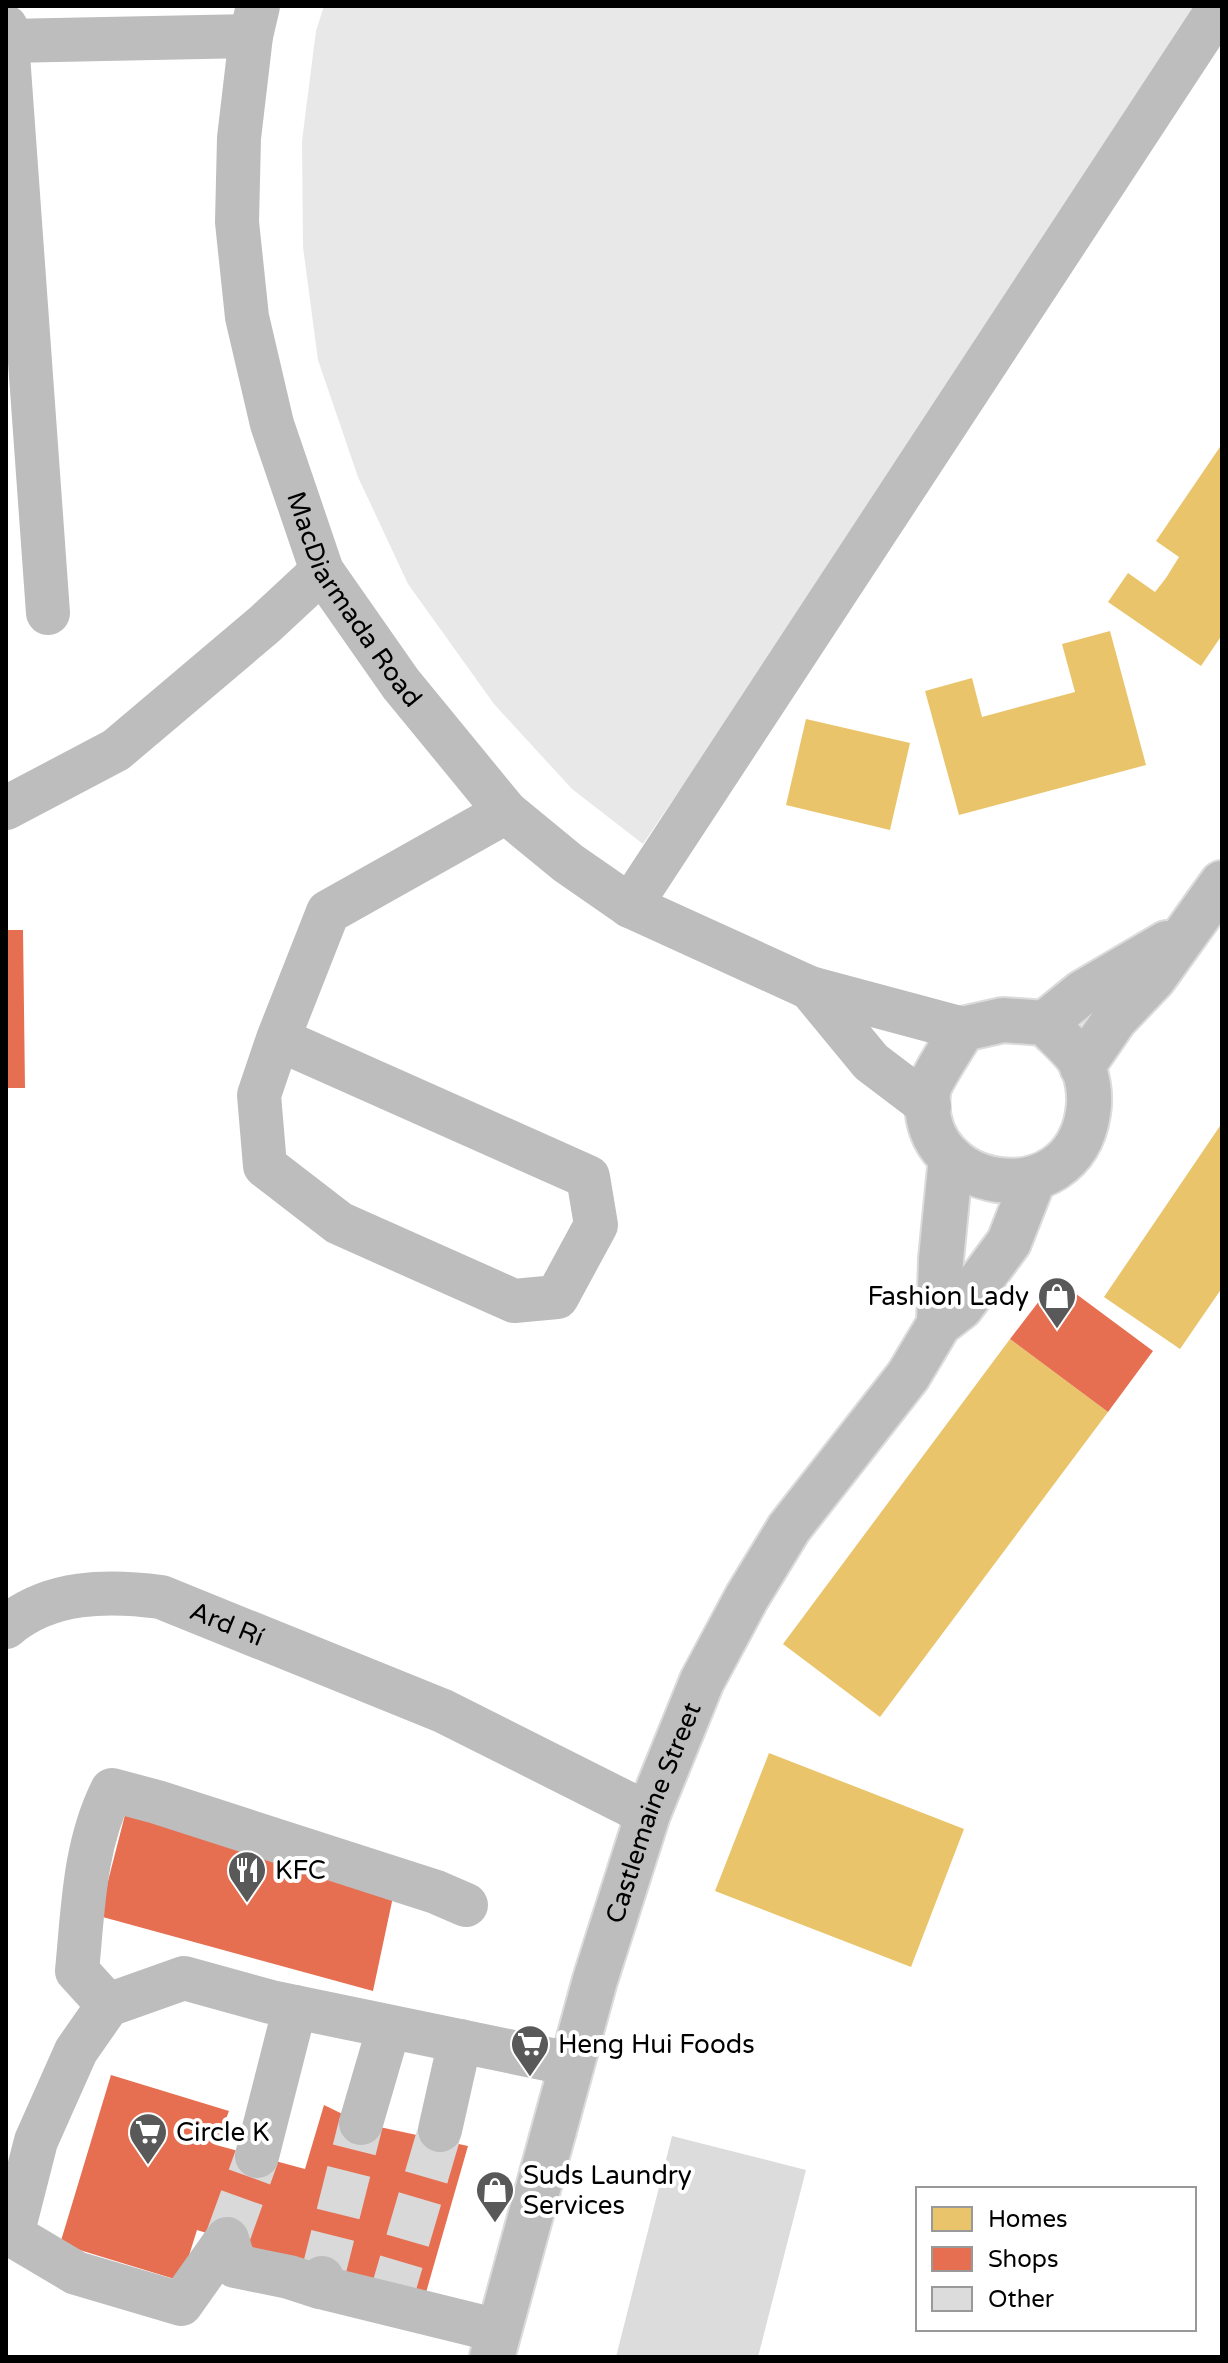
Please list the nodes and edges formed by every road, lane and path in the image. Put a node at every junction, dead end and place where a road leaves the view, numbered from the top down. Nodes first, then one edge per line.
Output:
1 (1220, 6) edge
2 (255, 21) edge
3 (6, 27) edge
4 (7, 41) edge
5 (322, 571) junction
6 (48, 613) dead end
7 (6, 808) edge
8 (506, 812) junction
9 (1222, 883) edge
10 (630, 906) junction
11 (1195, 922) junction
12 (810, 988) junction
13 (1045, 1023) junction
14 (963, 1029) junction
15 (278, 1039) junction
16 (1082, 1067) junction
17 (929, 1106) junction
18 (951, 1158) junction
19 (1034, 1178) junction
20 (939, 1324) junction
21 (6, 1627) edge
22 (648, 1814) junction
23 (466, 1905) dead end
24 (108, 2005) junction
25 (295, 2007) junction
26 (389, 2027) junction
27 (460, 2041) junction
28 (571, 2064) junction
29 (361, 2123) tunnel mouth
30 (440, 2130) tunnel mouth
31 (257, 2156) tunnel mouth
32 (496, 2344) edge

1 - 10 main road
2 - 4 main road
2 - 5 main road, MacDiarmada Road
3 - 4 main road
4 - 6 main road
5 - 7 main road
5 - 8 main road, MacDiarmada Road
8 - 10 main road, MacDiarmada Road
8 - 15 main road
9 - 11 main road
10 - 12 main road, MacDiarmada Road
11 - 13 main road
11 - 16 main road
12 - 14 main road, MacDiarmada Road
12 - 17 main road, MacDiarmada Road
13 - 14 main road
13 - 16 main road
14 - 17 main road
15 - 15 main road
16 - 19 main road
17 - 18 main road
18 - 19 main road
18 - 20 main road, Castlemaine Street
19 - 20 main road, Castlemaine Street
20 - 22 main road, Castlemaine Street
21 - 22 main road, Ard Rí
22 - 28 main road, Castlemaine Street
23 - 24 main road
24 - 25 main road
24 - 32 main road
25 - 26 main road
25 - 31 main road
26 - 27 main road
26 - 29 main road
27 - 28 main road
27 - 30 main road
28 - 32 main road, Castlemaine Street

